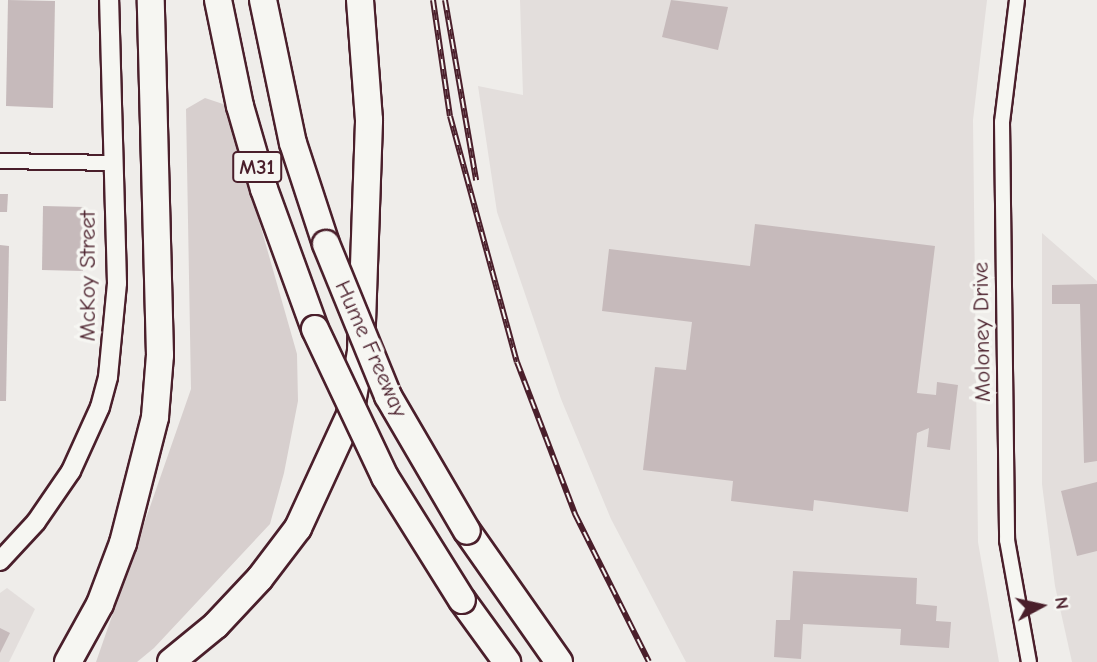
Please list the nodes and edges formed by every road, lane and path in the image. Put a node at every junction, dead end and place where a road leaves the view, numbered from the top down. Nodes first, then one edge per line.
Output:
1 (109, 0) edge
2 (150, 0) edge
3 (218, 0) edge
4 (263, 0) edge
5 (360, 0) edge
6 (1017, 0) edge
7 (0, 161) edge
8 (111, 163) junction
9 (0, 561) edge
10 (68, 662) edge
11 (171, 662) edge
12 (507, 662) edge
13 (559, 662) edge
14 (1029, 662) edge

1 - 8 street, McKoy Street
2 - 10 highway
3 - 12 highway, Hume Freeway / M31, bridge
4 - 13 highway, Hume Freeway / M31, bridge
5 - 11 highway
6 - 14 street, Moloney Drive
7 - 8 street
8 - 9 street, McKoy Street

